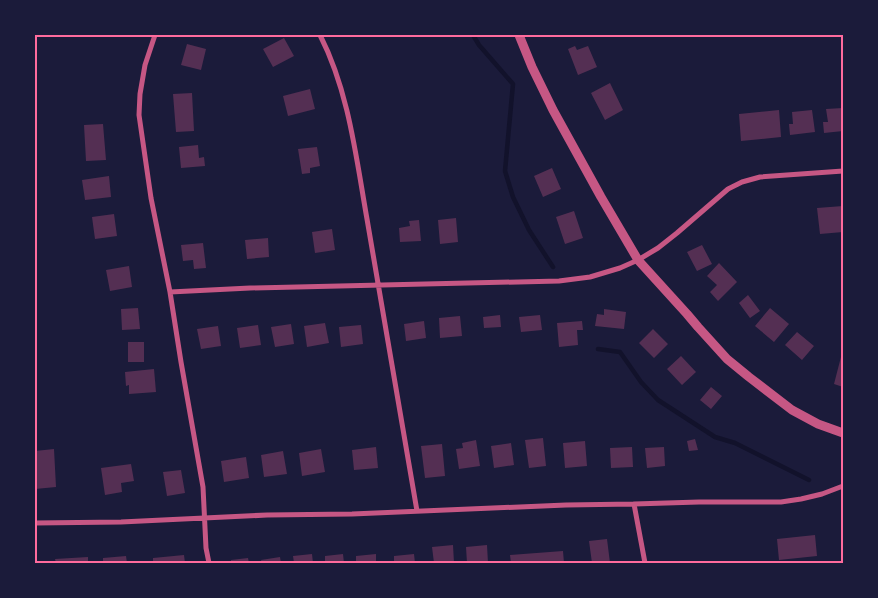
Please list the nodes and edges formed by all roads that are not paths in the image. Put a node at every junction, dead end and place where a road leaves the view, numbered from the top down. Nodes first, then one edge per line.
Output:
1 (155, 35) edge
2 (320, 35) edge
3 (519, 35) edge
4 (843, 171) edge
5 (638, 260) junction
6 (379, 284) junction
7 (170, 292) junction
8 (843, 432) edge
9 (843, 486) edge
10 (634, 504) junction
11 (417, 511) junction
12 (204, 519) junction
13 (35, 522) edge
14 (209, 563) edge
15 (645, 563) edge

1 - 7 street
2 - 6 street
3 - 5 street
4 - 5 street
5 - 6 street
5 - 8 street
6 - 7 street
6 - 11 street
7 - 12 street
9 - 10 street
10 - 11 street
10 - 15 street
11 - 12 street
12 - 13 street
12 - 14 street

